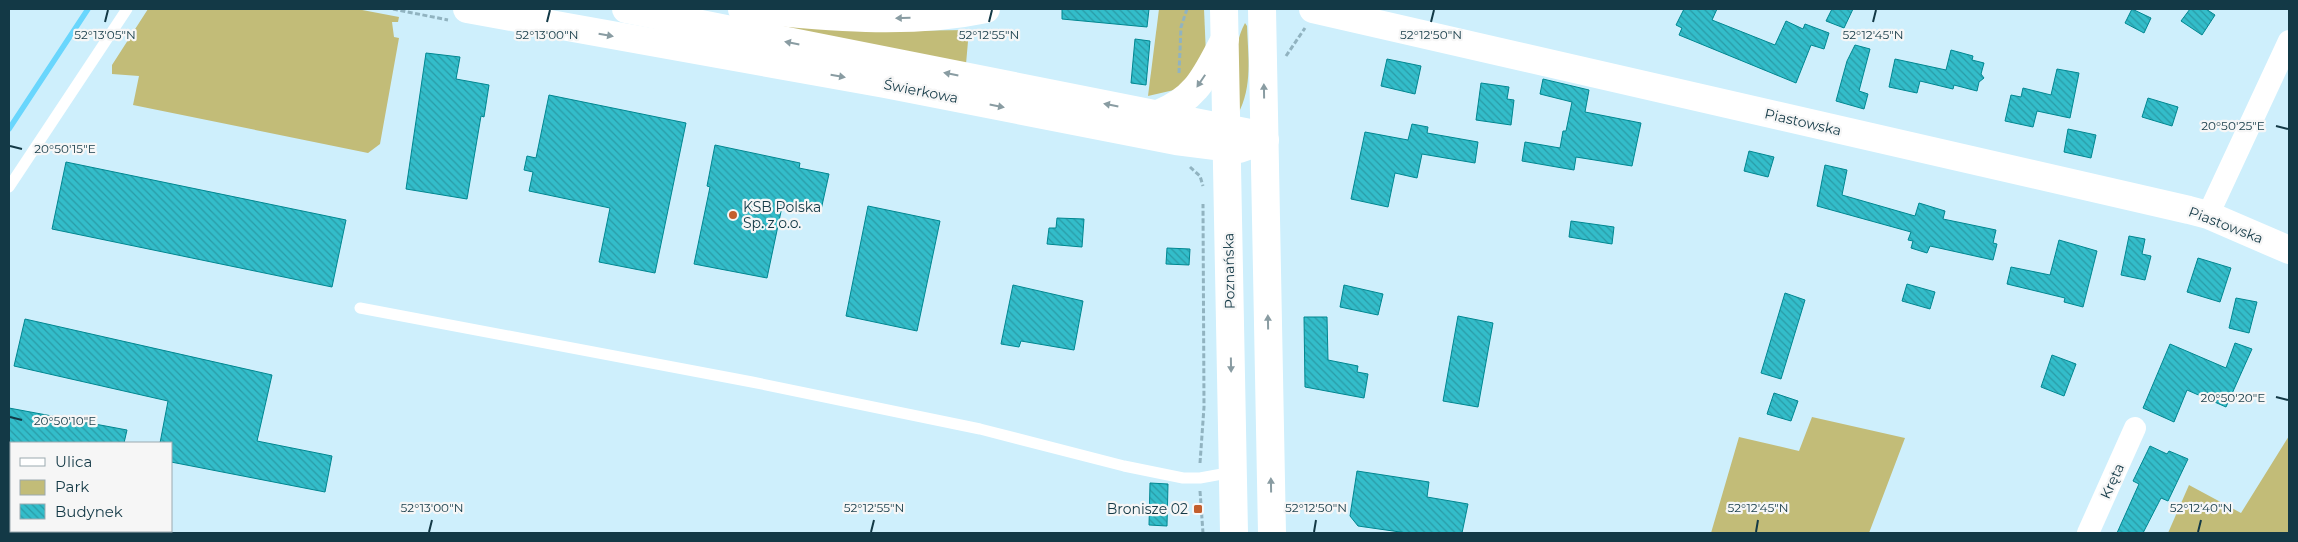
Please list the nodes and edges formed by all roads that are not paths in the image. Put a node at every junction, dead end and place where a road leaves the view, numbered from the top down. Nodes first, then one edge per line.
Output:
1 (127, 9) edge
2 (467, 9) edge
3 (626, 9) edge
4 (742, 9) edge
5 (986, 9) edge
6 (1224, 9) edge
7 (1262, 9) edge
8 (1385, 9) edge
9 (1309, 18) edge
10 (1225, 39) junction
11 (2289, 41) edge
12 (1500, 52) junction
13 (1158, 114) junction
14 (1226, 138) junction
15 (1265, 140) junction
16 (9, 187) edge
17 (2208, 215) junction
18 (2289, 250) edge
19 (360, 308) dead end
20 (2136, 428) dead end
21 (1233, 472) junction
22 (1234, 533) edge
23 (1272, 533) edge
24 (2088, 533) edge

1 - 16 lane
2 -> 14 street, Świerkowa
13 -> 3 street, Świerkowa
5 -> 4 street
6 - 10 street, Poznańska
15 -> 7 street
8 - 12 street
9 - 12 street, Piastowska
10 -> 13 street
10 - 14 street, Poznańska
11 - 17 street
12 - 17 street, Piastowska
13 - 14 street, Świerkowa
14 - 15 street, Świerkowa
14 -> 21 street, Poznańska
23 -> 15 street
17 - 18 street, Piastowska
19 - 21 lane
20 - 24 street, Kręta
21 - 22 street, Poznańska

